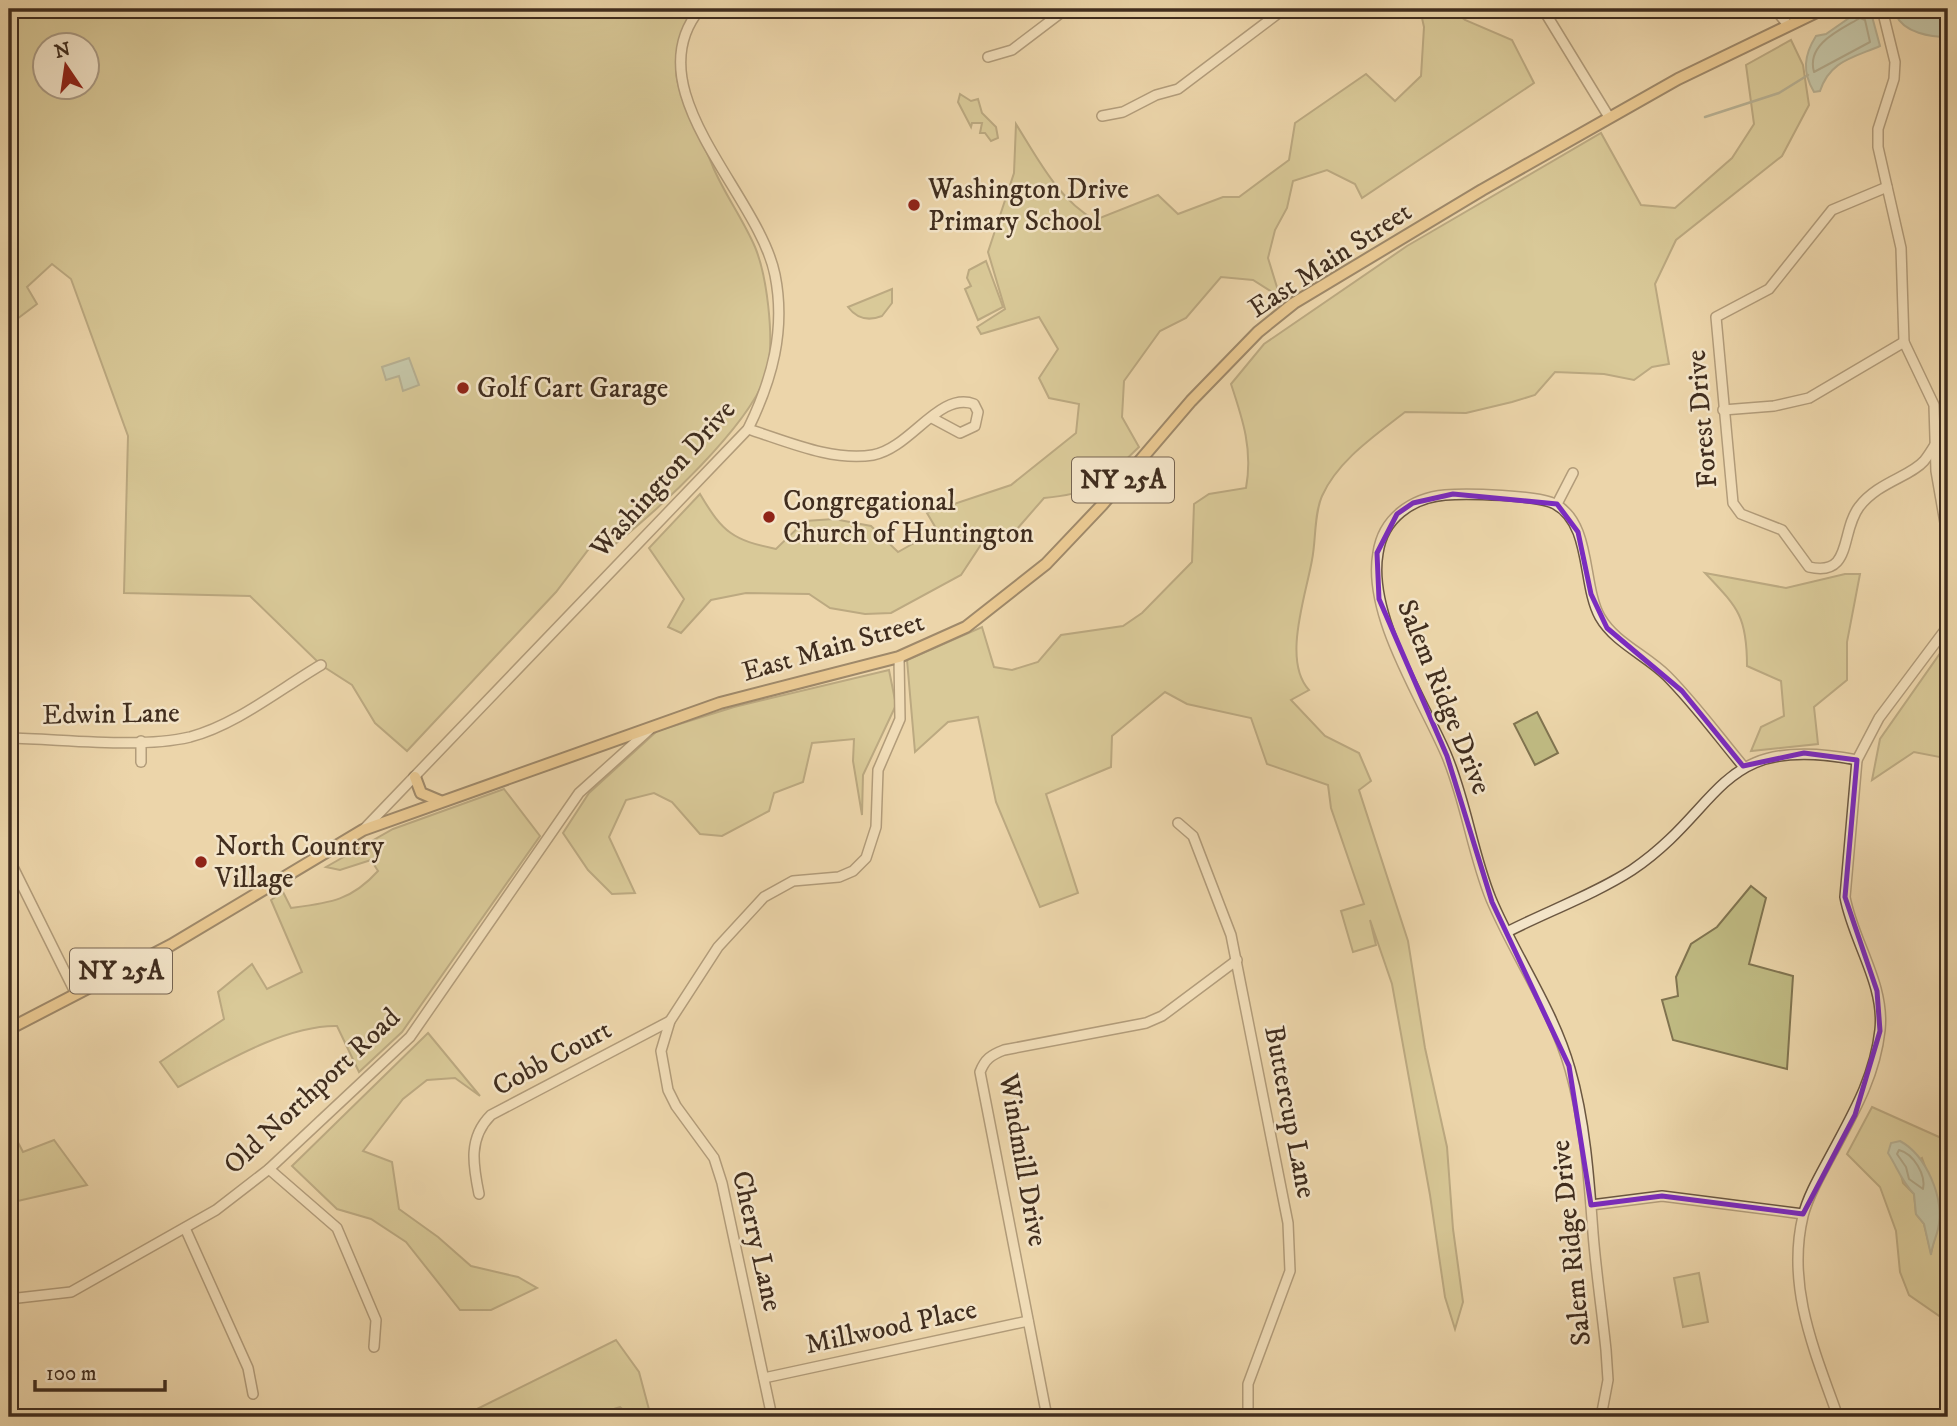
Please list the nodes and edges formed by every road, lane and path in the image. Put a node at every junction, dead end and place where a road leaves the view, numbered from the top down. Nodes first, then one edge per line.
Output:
1 (700, 9) edge
2 (1066, 9) edge
3 (1284, 9) edge
4 (1543, 9) edge
5 (1775, 9) edge
6 (1823, 9) edge
7 (1882, 9) edge
8 (1788, 25) junction
9 (988, 57) dead end
10 (1102, 116) dead end
11 (1609, 117) junction
12 (1887, 187) junction
13 (1904, 342) junction
14 (1723, 410) junction
15 (932, 418) junction
16 (1948, 425) edge
17 (748, 429) junction
18 (1938, 438) junction
19 (1573, 474) dead end
20 (1557, 504) junction
21 (1948, 540) edge
22 (1948, 626) edge
23 (900, 657) junction
24 (321, 665) dead end
25 (655, 725) junction
26 (9, 738) edge
27 (141, 741) junction
28 (1857, 760) junction
29 (141, 762) dead end
30 (1743, 766) junction
31 (415, 777) junction
32 (443, 801) junction
33 (1178, 823) dead end
34 (363, 830) junction
35 (9, 859) edge
36 (1507, 932) junction
37 (1237, 960) junction
38 (76, 994) junction
39 (670, 1021) junction
40 (9, 1028) edge
41 (269, 1169) junction
42 (480, 1194) dead end
43 (1591, 1205) junction
44 (1803, 1214) junction
45 (185, 1228) junction
46 (9, 1299) edge
47 (1028, 1321) junction
48 (374, 1347) dead end
49 (764, 1378) junction
50 (253, 1394) dead end
51 (772, 1417) edge
52 (1046, 1417) edge
53 (1248, 1417) edge
54 (1601, 1417) edge
55 (1838, 1417) edge

1 - 17 street, Washington Drive
2 - 9 street
3 - 10 street
4 - 11 street
5 - 8 street
6 - 8 main road, East Main Street / NY 25A
7 - 12 street
8 - 11 main road, East Main Street / NY 25A
11 - 23 main road, East Main Street / NY 25A
12 - 13 street
12 - 14 street, Forest Drive
13 - 14 street
13 - 18 street
14 - 18 street, Forest Drive
15 - 15 street
15 - 17 street
16 - 18 street, Forest Drive
17 - 31 street, Washington Drive
18 - 21 street
19 - 20 street
20 - 30 street
20 - 36 street, Salem Ridge Drive
22 - 28 street
23 - 25 main road, East Main Street / NY 25A
23 - 39 street, Cherry Lane
24 - 27 street, Edwin Lane
25 - 32 main road, East Main Street / NY 25A
25 - 41 street, Old Northport Road
26 - 27 street, Edwin Lane
27 - 29 street
28 - 30 street
28 - 44 street
30 - 36 street
31 - 32 main road
31 - 34 street, Washington Drive
32 - 34 main road, East Main Street / NY 25A
33 - 37 street, Buttercup Lane
34 - 38 main road, East Main Street / NY 25A
35 - 38 street
36 - 43 street, Salem Ridge Drive
37 - 47 street, Windmill Drive
37 - 53 street, Buttercup Lane
38 - 40 main road, East Main Street / NY 25A
39 - 42 street, Cobb Court
39 - 49 street, Cherry Lane
41 - 45 street, Old Northport Road
41 - 48 street
43 - 44 street
43 - 54 street, Salem Ridge Drive
44 - 55 street
45 - 46 street, Old Northport Road
45 - 50 street
47 - 49 street, Millwood Place
47 - 52 street, Windmill Drive
49 - 51 street, Cherry Lane

